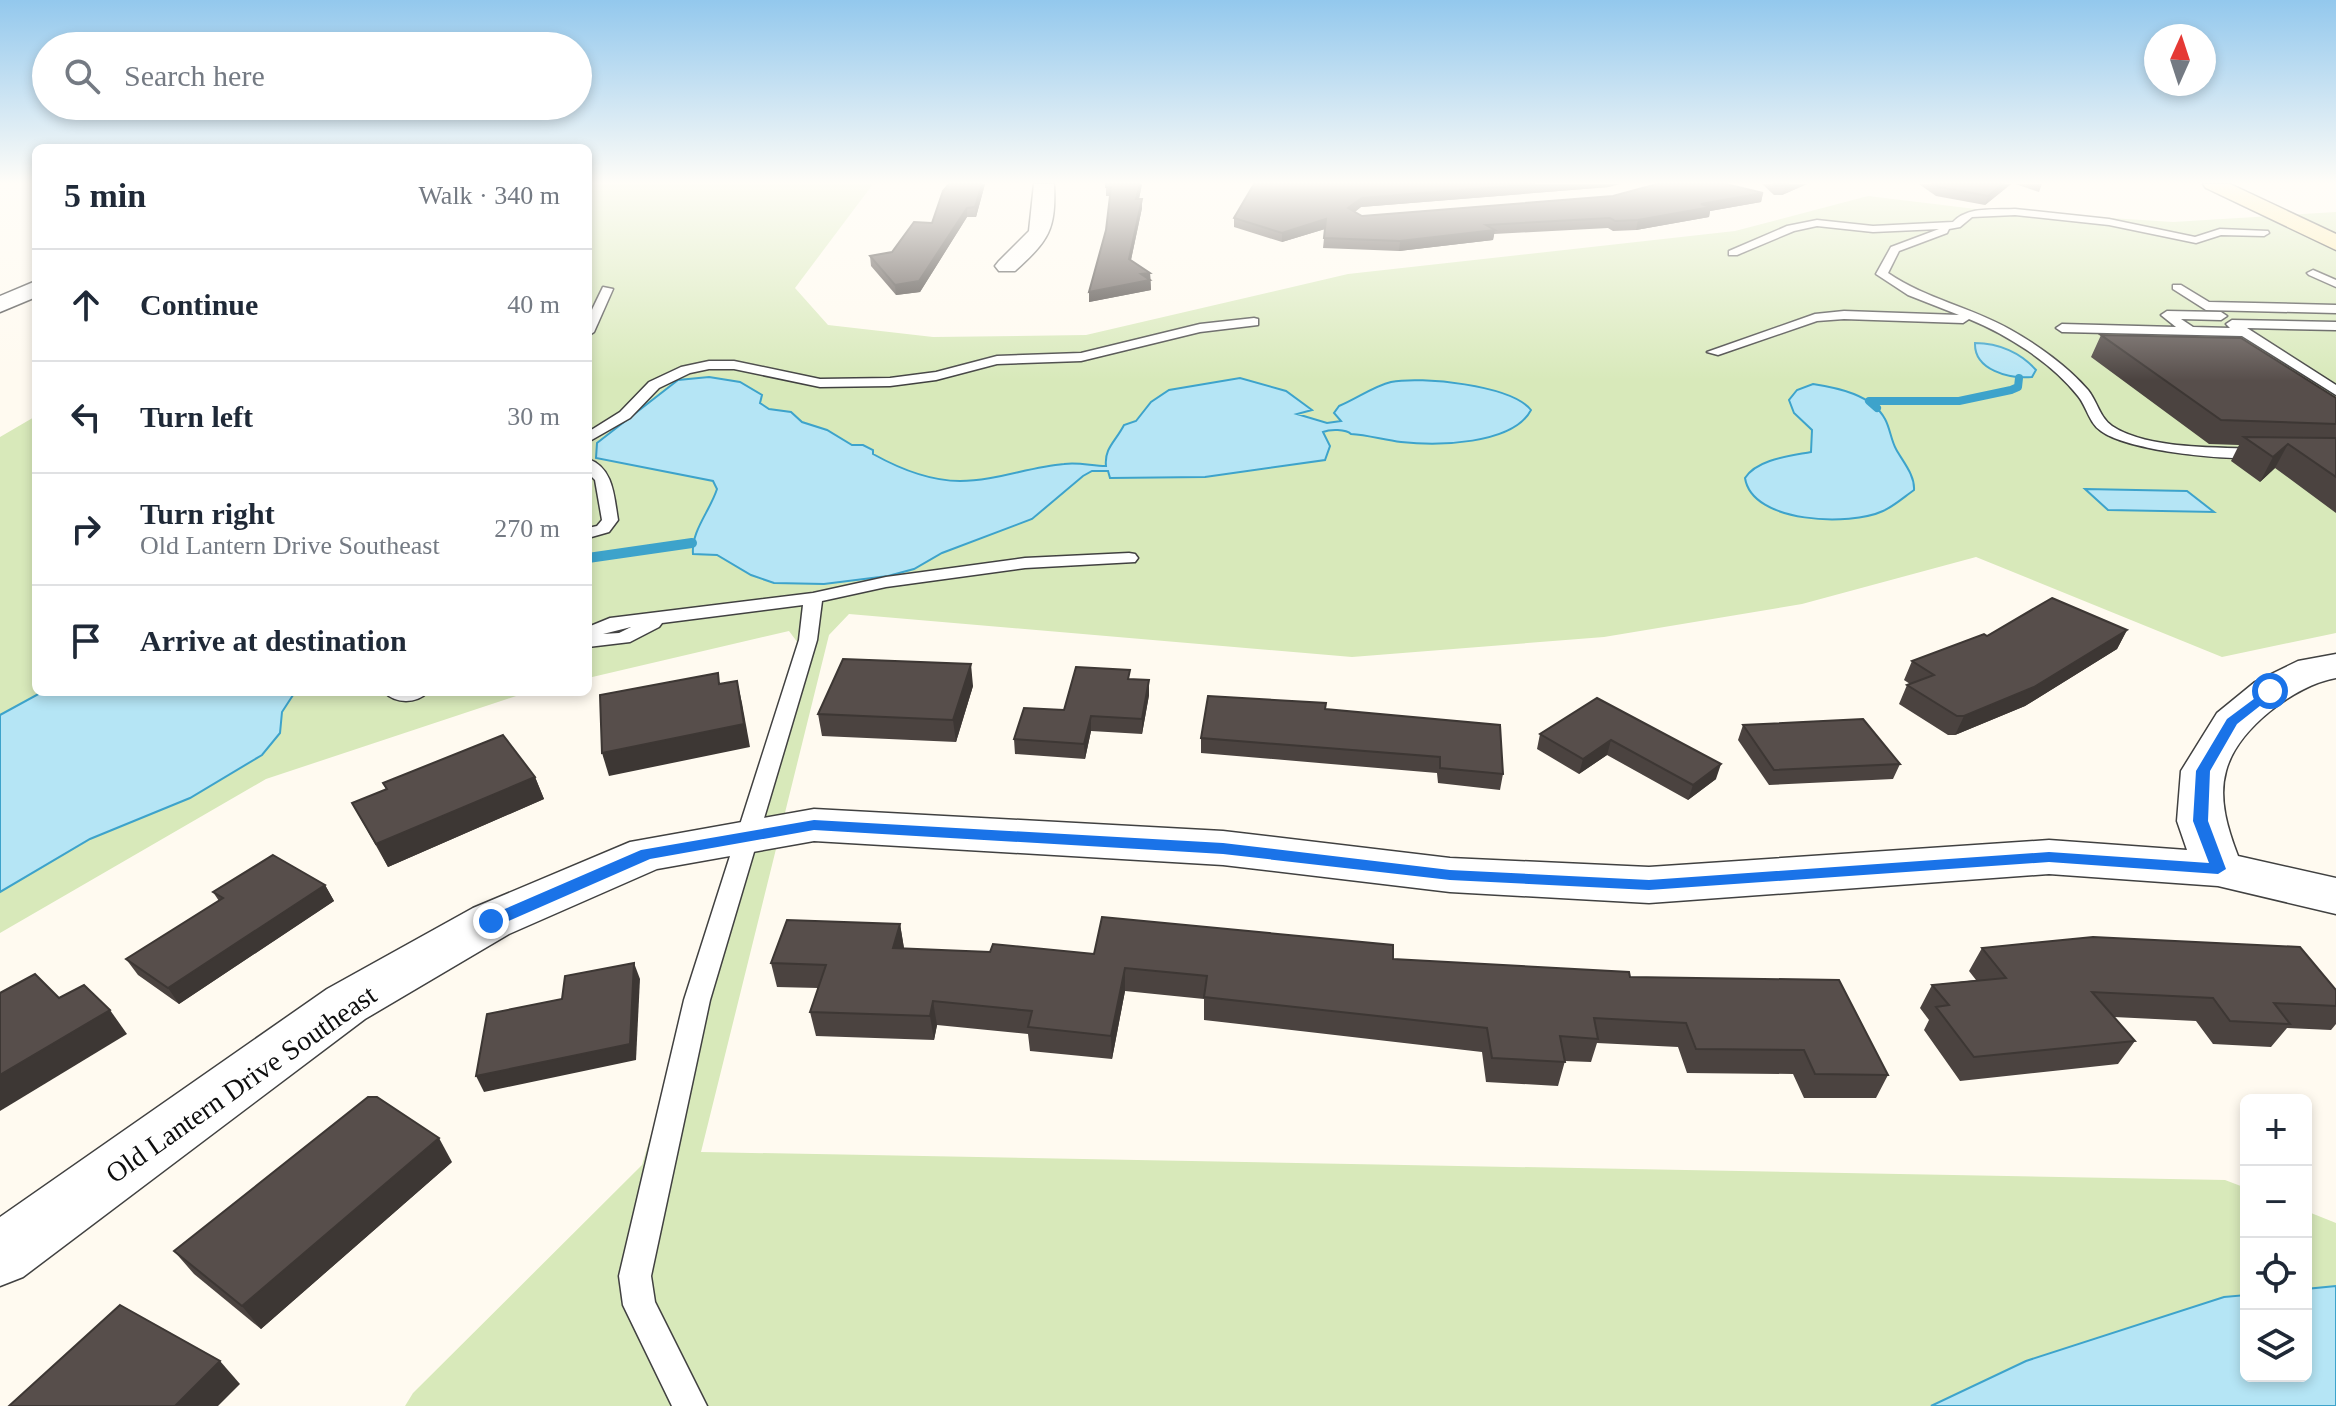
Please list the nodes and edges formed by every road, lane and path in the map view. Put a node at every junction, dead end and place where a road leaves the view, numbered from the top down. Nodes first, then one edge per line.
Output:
1 (1025, 250) edge
2 (1741, 250) edge
3 (1895, 250) edge
4 (1733, 253) dead end
5 (1007, 266) dead end
6 (2313, 273) dead end
7 (2336, 284) edge
8 (2177, 287) dead end
9 (607, 289) dead end
10 (32, 290) edge
11 (0, 305) edge
12 (2206, 306) junction
13 (2336, 309) edge
14 (2227, 320) junction
15 (1254, 322) dead end
16 (592, 323) edge
17 (1994, 326) junction
18 (2336, 326) edge
19 (2062, 328) dead end
20 (2190, 331) junction
21 (2245, 332) junction
22 (2273, 349) junction
23 (2247, 350) edge
24 (1713, 352) dead end
25 (2292, 381) edge
26 (2336, 391) edge
27 (592, 436) edge
28 (2281, 453) edge
29 (592, 468) edge
30 (592, 532) edge
31 (1129, 558) dead end
32 (813, 598) junction
33 (660, 619) junction
34 (592, 632) edge
35 (592, 641) edge
36 (2336, 666) edge
37 (750, 837) junction
38 (2218, 869) junction
39 (2336, 896) edge
40 (0, 1255) edge
41 (690, 1406) edge

1 - 5 street
2 - 4 lane
3 - 17 lane
6 - 7 lane
8 - 12 lane
9 - 16 lane
10 - 11 street
12 - 13 lane
12 - 14 lane
14 - 18 lane
14 - 20 lane
14 - 21 lane
15 - 27 lane
17 - 24 lane
17 - 28 lane
19 - 20 lane
20 - 21 lane
21 - 22 lane
22 - 23 lane
22 - 26 lane
25 - 26 lane
29 - 30 lane
31 - 32 lane
32 - 33 lane
32 - 37 lane
33 - 34 lane
33 - 35 lane
36 - 38 street
37 - 38 street, Old Lantern Drive Southeast
37 - 40 street, Old Lantern Drive Southeast
37 - 41 lane
38 - 39 street, Old Lantern Drive Southeast

